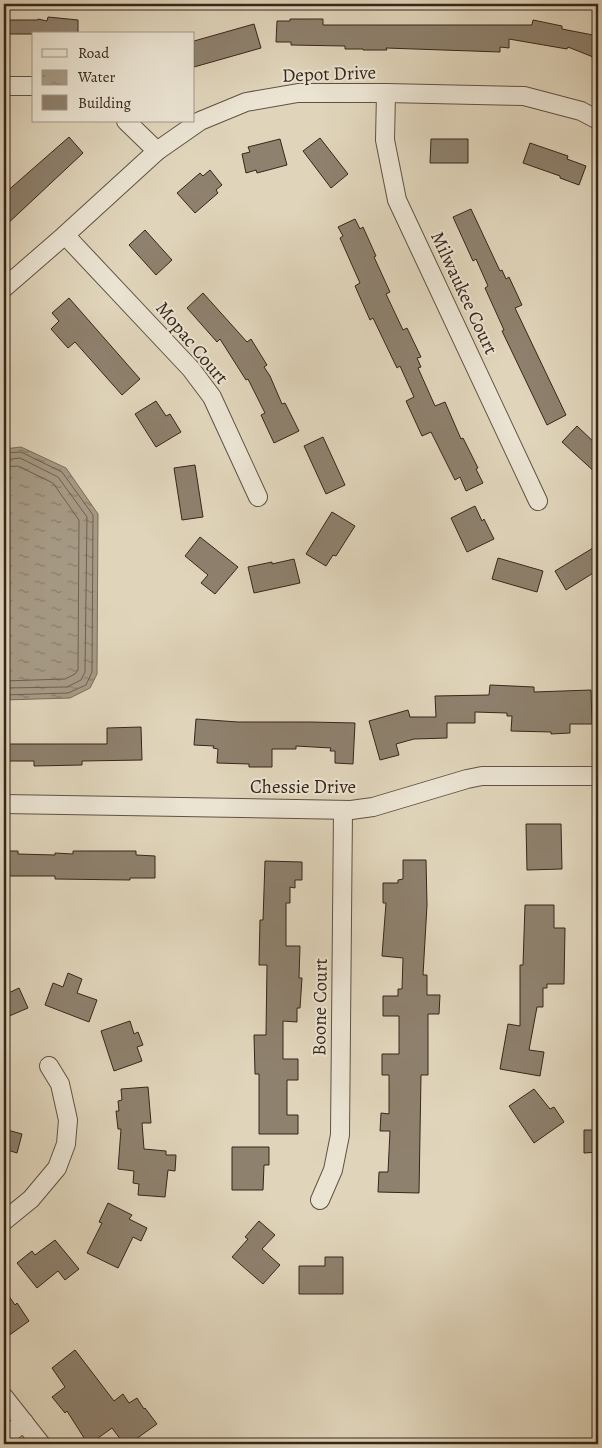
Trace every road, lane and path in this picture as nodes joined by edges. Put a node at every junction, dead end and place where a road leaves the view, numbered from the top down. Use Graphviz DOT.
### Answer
graph roads {
  1 [pos="4,86"];
  2 [pos="32,86"];
  3 [pos="386,93"];
  4 [pos="598,120"];
  5 [pos="127,122"];
  6 [pos="157,151"];
  7 [pos="65,235"];
  8 [pos="4,288"];
  9 [pos="258,497"];
  10 [pos="538,501"];
  11 [pos="598,776"];
  12 [pos="4,804"];
  13 [pos="343,810"];
  14 [pos="50,1066"];
  15 [pos="320,1200"];
  16 [pos="4,1221"];
  17 [pos="4,1397"];
  18 [pos="24,1422"];
  19 [pos="4,1438"];
  20 [pos="40,1444"];
  1 -- 2 [label="street"];
  3 -- 4 [label="street, Depot Drive"];
  3 -- 6 [label="street, Depot Drive"];
  3 -- 10 [label="street, Milwaukee Court"];
  5 -- 6 [label="street"];
  6 -- 7 [label="street, Depot Drive"];
  7 -- 8 [label="street, Depot Drive"];
  7 -- 9 [label="street, Mopac Court"];
  11 -- 13 [label="street, Chessie Drive"];
  12 -- 13 [label="street, Chessie Drive"];
  13 -- 15 [label="street, Boone Court"];
  14 -- 16 [label="street"];
  17 -- 18 [label="street"];
  18 -- 19 [label="street"];
  18 -- 20 [label="street"];
}
